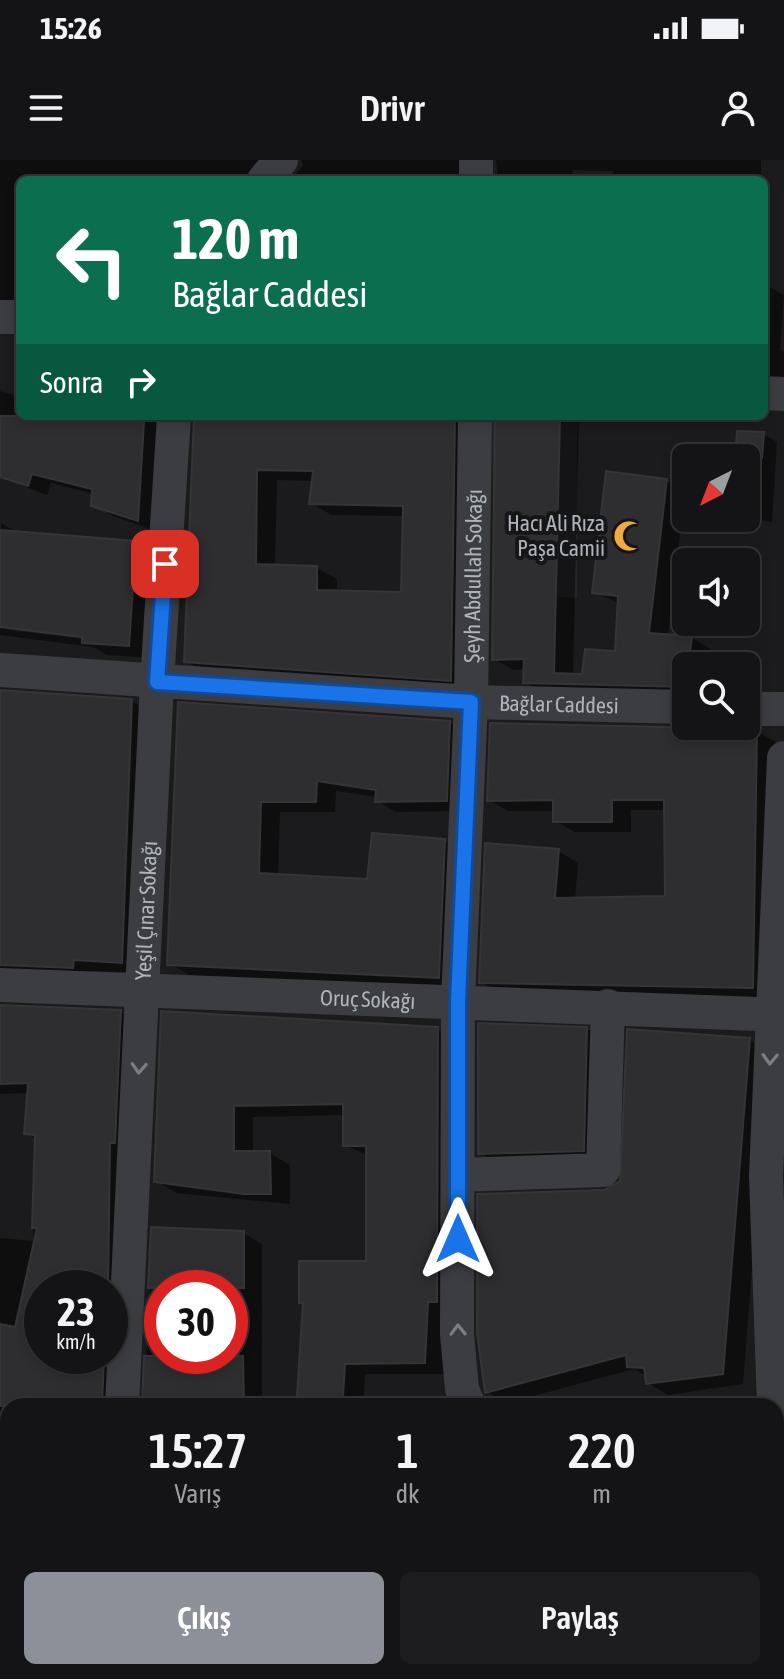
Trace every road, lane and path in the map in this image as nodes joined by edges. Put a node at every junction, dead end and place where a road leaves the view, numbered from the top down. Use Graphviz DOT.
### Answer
graph roads {
  1 [pos="281,160"];
  2 [pos="267,176"];
  3 [pos="174,420"];
  4 [pos="475,420"];
  5 [pos="0,670"];
  6 [pos="157,682"];
  7 [pos="471,702"];
  8 [pos="672,707"];
  9 [pos="760,709"];
  10 [pos="784,709"];
  11 [pos="784,758"];
  12 [pos="0,985"];
  13 [pos="143,990"];
  14 [pos="458,1001"];
  15 [pos="608,1006"];
  16 [pos="777,1015"];
  17 [pos="458,1175"];
  18 [pos="122,1398"];
  19 [pos="466,1398"];
  20 [pos="774,1398"];
  1 -- 2 [label="street"];
  3 -- 6 [label="street, Yeşil Çınar Sokağı"];
  4 -- 7 [label="street, Şeyh Abdullah Sokağı"];
  5 -- 6 [label="street, Bağlar Caddesi"];
  6 -- 7 [label="street, Bağlar Caddesi"];
  6 -- 13 [label="street, Yeşil Çınar Sokağı"];
  7 -- 8 [label="street, Bağlar Caddesi"];
  7 -- 14 [label="street, Şeyh Abdullah Sokağı"];
  9 -- 10 [label="street"];
  11 -- 16 [label="street"];
  12 -- 13 [label="street, Oruç Sokağı"];
  13 -- 14 [label="street, Oruç Sokağı"];
  13 -- 18 [label="street, Yeşil Çınar Sokağı, one-way"];
  14 -- 15 [label="street, Oruç Sokağı"];
  14 -- 17 [label="street, Şeyh Abdullah Sokağı"];
  15 -- 16 [label="street, Oruç Sokağı"];
  15 -- 17 [label="street"];
  16 -- 20 [label="street, one-way"];
  19 -- 17 [label="street, Şeyh Abdullah Sokağı, one-way"];
}
